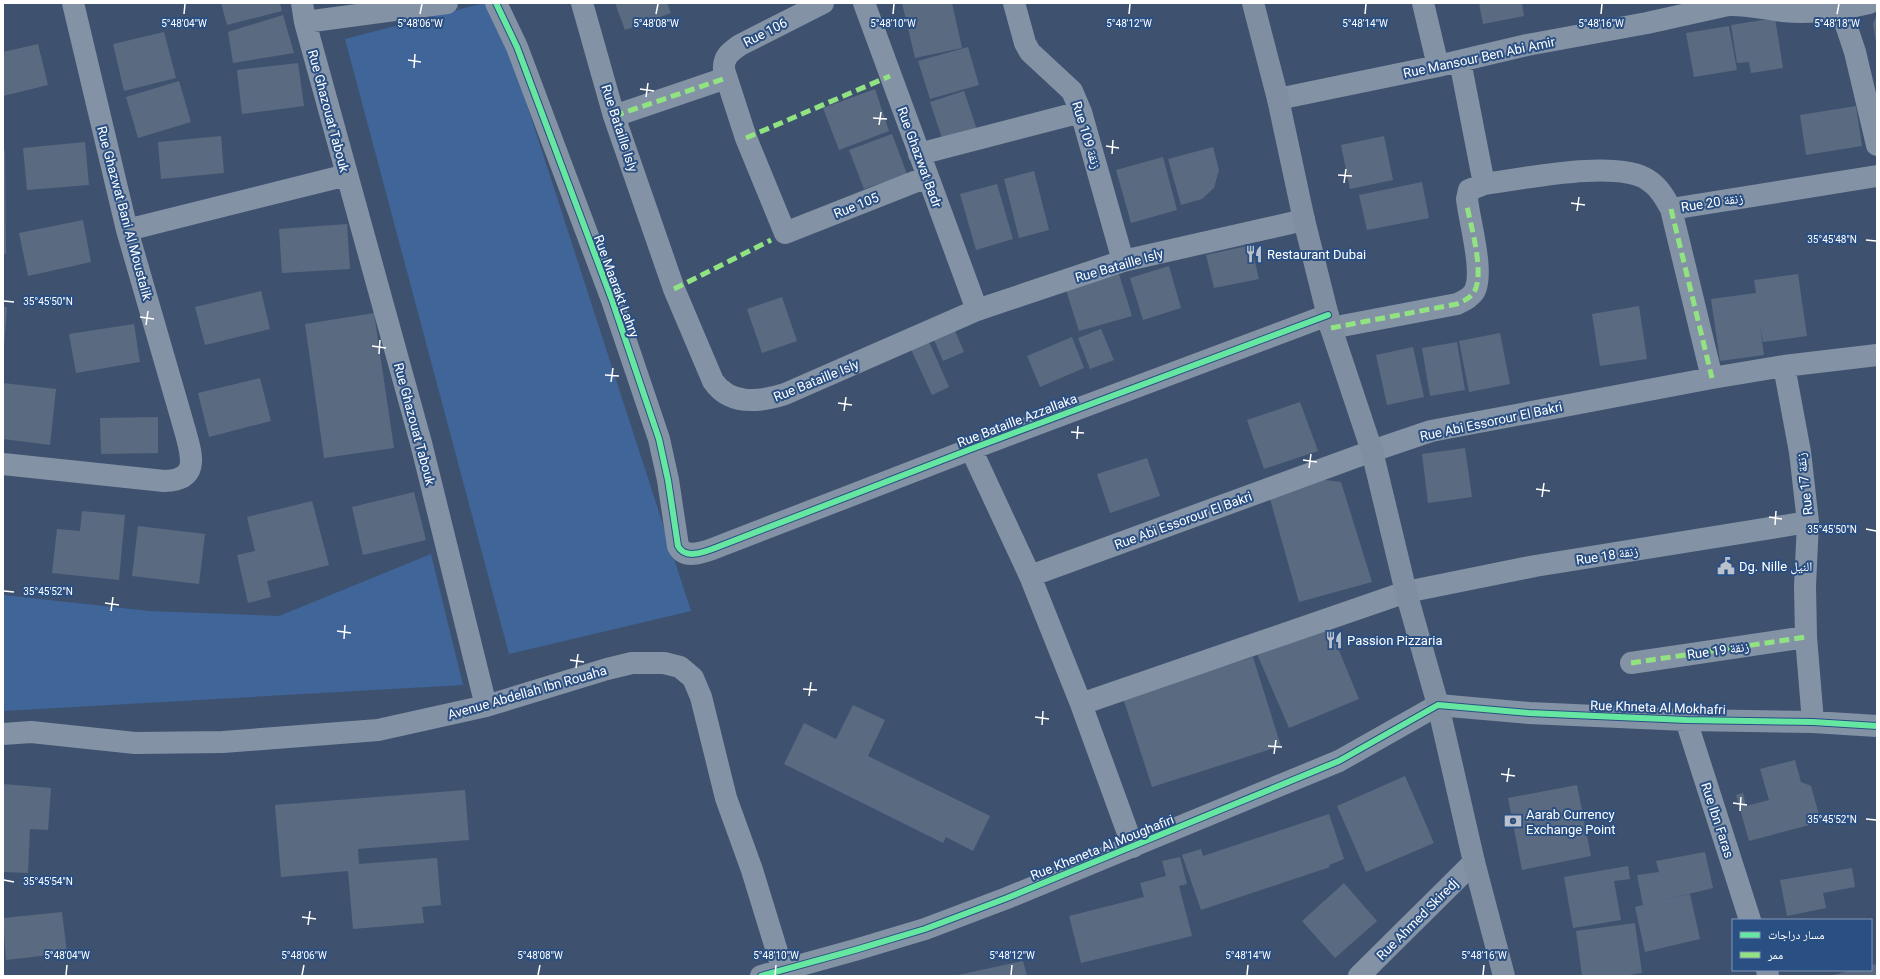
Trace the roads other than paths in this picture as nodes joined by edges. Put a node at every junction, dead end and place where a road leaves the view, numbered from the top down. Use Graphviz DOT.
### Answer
graph roads {
  1 [pos="73,3"];
  2 [pos="448,3"];
  3 [pos="496,3"];
  4 [pos="582,3"];
  5 [pos="823,3"];
  6 [pos="864,3"];
  7 [pos="1014,3"];
  8 [pos="1253,3"];
  9 [pos="1423,3"];
  10 [pos="1869,3"];
  11 [pos="1740,4"];
  12 [pos="1841,10"];
  13 [pos="304,13"];
  14 [pos="1460,61"];
  15 [pos="1438,66"];
  16 [pos="726,76"];
  17 [pos="1278,99"];
  18 [pos="1081,112"];
  19 [pos="614,116"];
  20 [pos="1877,145"];
  21 [pos="919,154"];
  22 [pos="347,175"];
  23 [pos="1877,176"];
  24 [pos="927,177"];
  25 [pos="1484,184"];
  26 [pos="1671,209"];
  27 [pos="1304,220"];
  28 [pos="127,230"];
  29 [pos="1123,261"];
  30 [pos="977,310"];
  31 [pos="1329,321"];
  32 [pos="1877,355"];
  33 [pos="1784,366"];
  34 [pos="1712,378"];
  35 [pos="971,449"];
  36 [pos="1372,451"];
  37 [pos="3,464"];
  38 [pos="1808,522"];
  39 [pos="715,548"];
  40 [pos="1030,576"];
  41 [pos="1406,592"];
  42 [pos="1806,637"];
  43 [pos="1631,663"];
  44 [pos="1080,704"];
  45 [pos="1438,705"];
  46 [pos="486,706"];
  47 [pos="1686,720"];
  48 [pos="1812,722"];
  49 [pos="1877,726"];
  50 [pos="3,734"];
  51 [pos="1133,847"];
  52 [pos="1474,862"];
  53 [pos="1750,919"];
  54 [pos="783,971"];
  55 [pos="761,976"];
  56 [pos="1359,976"];
  57 [pos="1504,976"];
  1 -- 28 [label="street, Rue Ghazwat Bani Al Moustalik"];
  2 -- 13 [label="street"];
  3 -- 39 [label="street, Rue Maarakt Lahry"];
  4 -- 19 [label="street, Rue Bataille Isly"];
  5 -- 16 [label="street, Rue 106"];
  6 -- 21 [label="street, Rue Ghazwat Badr"];
  7 -- 18 [label="street, Rue 109 زنقة"];
  8 -- 17 [label="main road"];
  9 -- 15 [label="street"];
  10 -- 12 [label="street, Rue Mansour Ben Abi Amir"];
  11 -- 12 [label="street, Rue Mansour Ben Abi Amir"];
  11 -- 14 [label="street, Rue Mansour Ben Abi Amir"];
  12 -- 20 [label="street"];
  13 -- 22 [label="street, Rue Ghazouat Tabouk"];
  14 -- 15 [label="street, Rue Mansour Ben Abi Amir"];
  14 -- 25 [label="street"];
  15 -- 17 [label="street, Rue Mansour Ben Abi Amir"];
  16 -- 19 [label="street"];
  16 -- 24 [label="street, Rue 105"];
  17 -- 27 [label="main road"];
  18 -- 21 [label="street"];
  18 -- 29 [label="street, Rue 109 زنقة"];
  19 -- 30 [label="street, Rue Bataille Isly"];
  21 -- 24 [label="street, Rue Ghazwat Badr"];
  22 -- 28 [label="street"];
  22 -- 46 [label="street, Rue Ghazouat Tabouk"];
  23 -- 26 [label="street, Rue 20 زنقة"];
  24 -- 30 [label="street, Rue Ghazwat Badr"];
  25 -- 26 [label="street"];
  25 -- 31 [label="street, Rue Bataille Azzallaka"];
  26 -- 34 [label="street, Rue 20 زنقة"];
  27 -- 29 [label="street, Rue Bataille Isly"];
  27 -- 31 [label="main road"];
  28 -- 37 [label="street, Rue Ghazwat Bani Al Moustalik"];
  29 -- 30 [label="street, Rue Bataille Isly"];
  31 -- 35 [label="street, Rue Bataille Azzallaka"];
  31 -- 36 [label="main road"];
  32 -- 33 [label="street, Rue Abi Essorour El Bakri"];
  33 -- 34 [label="street, Rue Abi Essorour El Bakri"];
  33 -- 38 [label="street, Rue 17 زنقة"];
  34 -- 36 [label="street, Rue Abi Essorour El Bakri"];
  35 -- 39 [label="street, Rue Bataille Azzallaka"];
  35 -- 40 [label="street"];
  36 -- 40 [label="street, Rue Abi Essorour El Bakri"];
  36 -- 41 [label="main road"];
  38 -- 41 [label="street, Rue 18 زنقة"];
  38 -- 42 [label="street, Rue 17 زنقة"];
  40 -- 44 [label="street"];
  41 -- 44 [label="street, Rue 18 زنقة"];
  41 -- 45 [label="main road"];
  42 -- 43 [label="street, Rue 19 زنقة"];
  42 -- 48 [label="street, Rue 17 زنقة"];
  44 -- 51 [label="street"];
  45 -- 47 [label="street, Rue Khneta Al Mokhafri"];
  45 -- 51 [label="street, Rue Kheneta Al Moughafiri"];
  45 -- 52 [label="main road"];
  46 -- 50 [label="street, Avenue Abdellah Ibn Rouaha"];
  46 -- 54 [label="street, Avenue Abdellah Ibn Rouaha"];
  47 -- 48 [label="street, Rue Khneta Al Mokhafri"];
  47 -- 53 [label="street, Rue Ibn Faras"];
  48 -- 49 [label="street, Rue Khneta Al Mokhafri"];
  51 -- 54 [label="street, Rue Kheneta Al Moughafiri"];
  52 -- 56 [label="street, Rue Ahmed Skiredj"];
  52 -- 57 [label="main road"];
  54 -- 55 [label="street, Rue Kheneta Al Moughafiri"];
}
